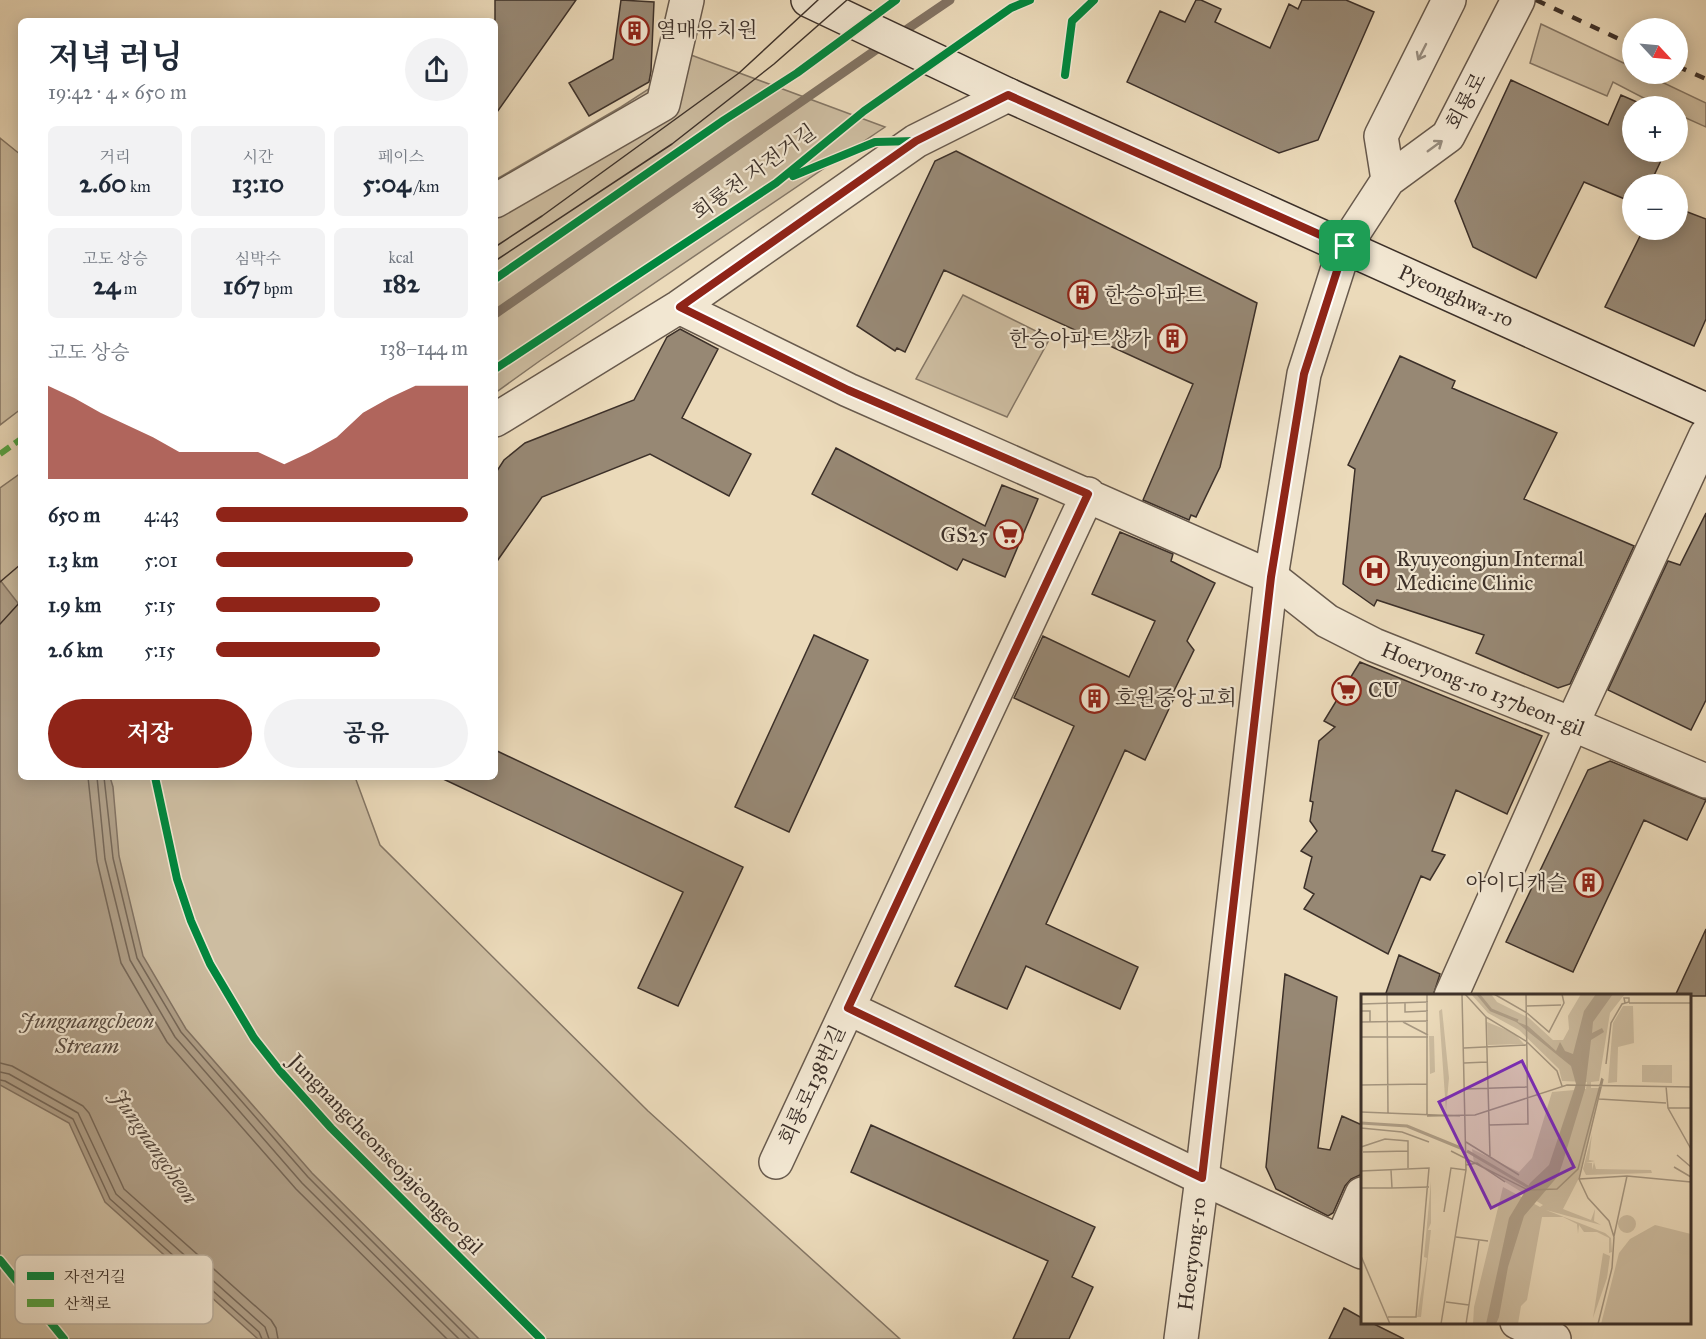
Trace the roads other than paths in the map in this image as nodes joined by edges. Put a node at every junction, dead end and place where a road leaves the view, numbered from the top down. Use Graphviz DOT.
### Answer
graph roads {
  1 [pos="687,0"];
  2 [pos="808,0"];
  3 [pos="1449,0"];
  4 [pos="1518,0"];
  5 [pos="1008,95"];
  6 [pos="1388,180"];
  7 [pos="498,199"];
  8 [pos="1345,246"];
  9 [pos="680,307"];
  10 [pos="1706,410"];
  11 [pos="498,418"];
  12 [pos="1706,435"];
  13 [pos="1088,494"];
  14 [pos="1271,577"];
  15 [pos="1572,724"];
  16 [pos="1706,781"];
  17 [pos="1452,994"];
  18 [pos="848,1008"];
  19 [pos="776,1162"];
  20 [pos="1202,1178"];
  21 [pos="1361,1199"];
  22 [pos="1352,1247"];
  23 [pos="1519,1324"];
  24 [pos="1181,1339"];
  25 [pos="1554,1339"];
  1 -- 7 [label="street"];
  2 -- 5 [label="street, Pyeonghwa-ro"];
  3 -- 6 [label="street, one-way"];
  6 -- 4 [label="street, 회룡로, one-way"];
  5 -- 8 [label="street, Pyeonghwa-ro"];
  5 -- 9 [label="street"];
  6 -- 8 [label="street, 회룡로"];
  8 -- 10 [label="street, Pyeonghwa-ro"];
  8 -- 14 [label="street, Hoeryong-ro"];
  9 -- 11 [label="street"];
  9 -- 13 [label="street, Hoeryong-ro 137beon-gil"];
  12 -- 15 [label="street"];
  13 -- 14 [label="street, Hoeryong-ro 137beon-gil"];
  13 -- 18 [label="street, 회룡로138번길"];
  14 -- 15 [label="street, Hoeryong-ro 137beon-gil"];
  14 -- 20 [label="street, Hoeryong-ro"];
  15 -- 16 [label="street, Hoeryong-ro 137beon-gil"];
  15 -- 17 [label="street"];
  18 -- 19 [label="street, 회룡로138번길"];
  18 -- 20 [label="street"];
  20 -- 22 [label="street"];
  20 -- 24 [label="street, Hoeryong-ro"];
  21 -- 22 [label="street"];
  23 -- 25 [label="street"];
}
